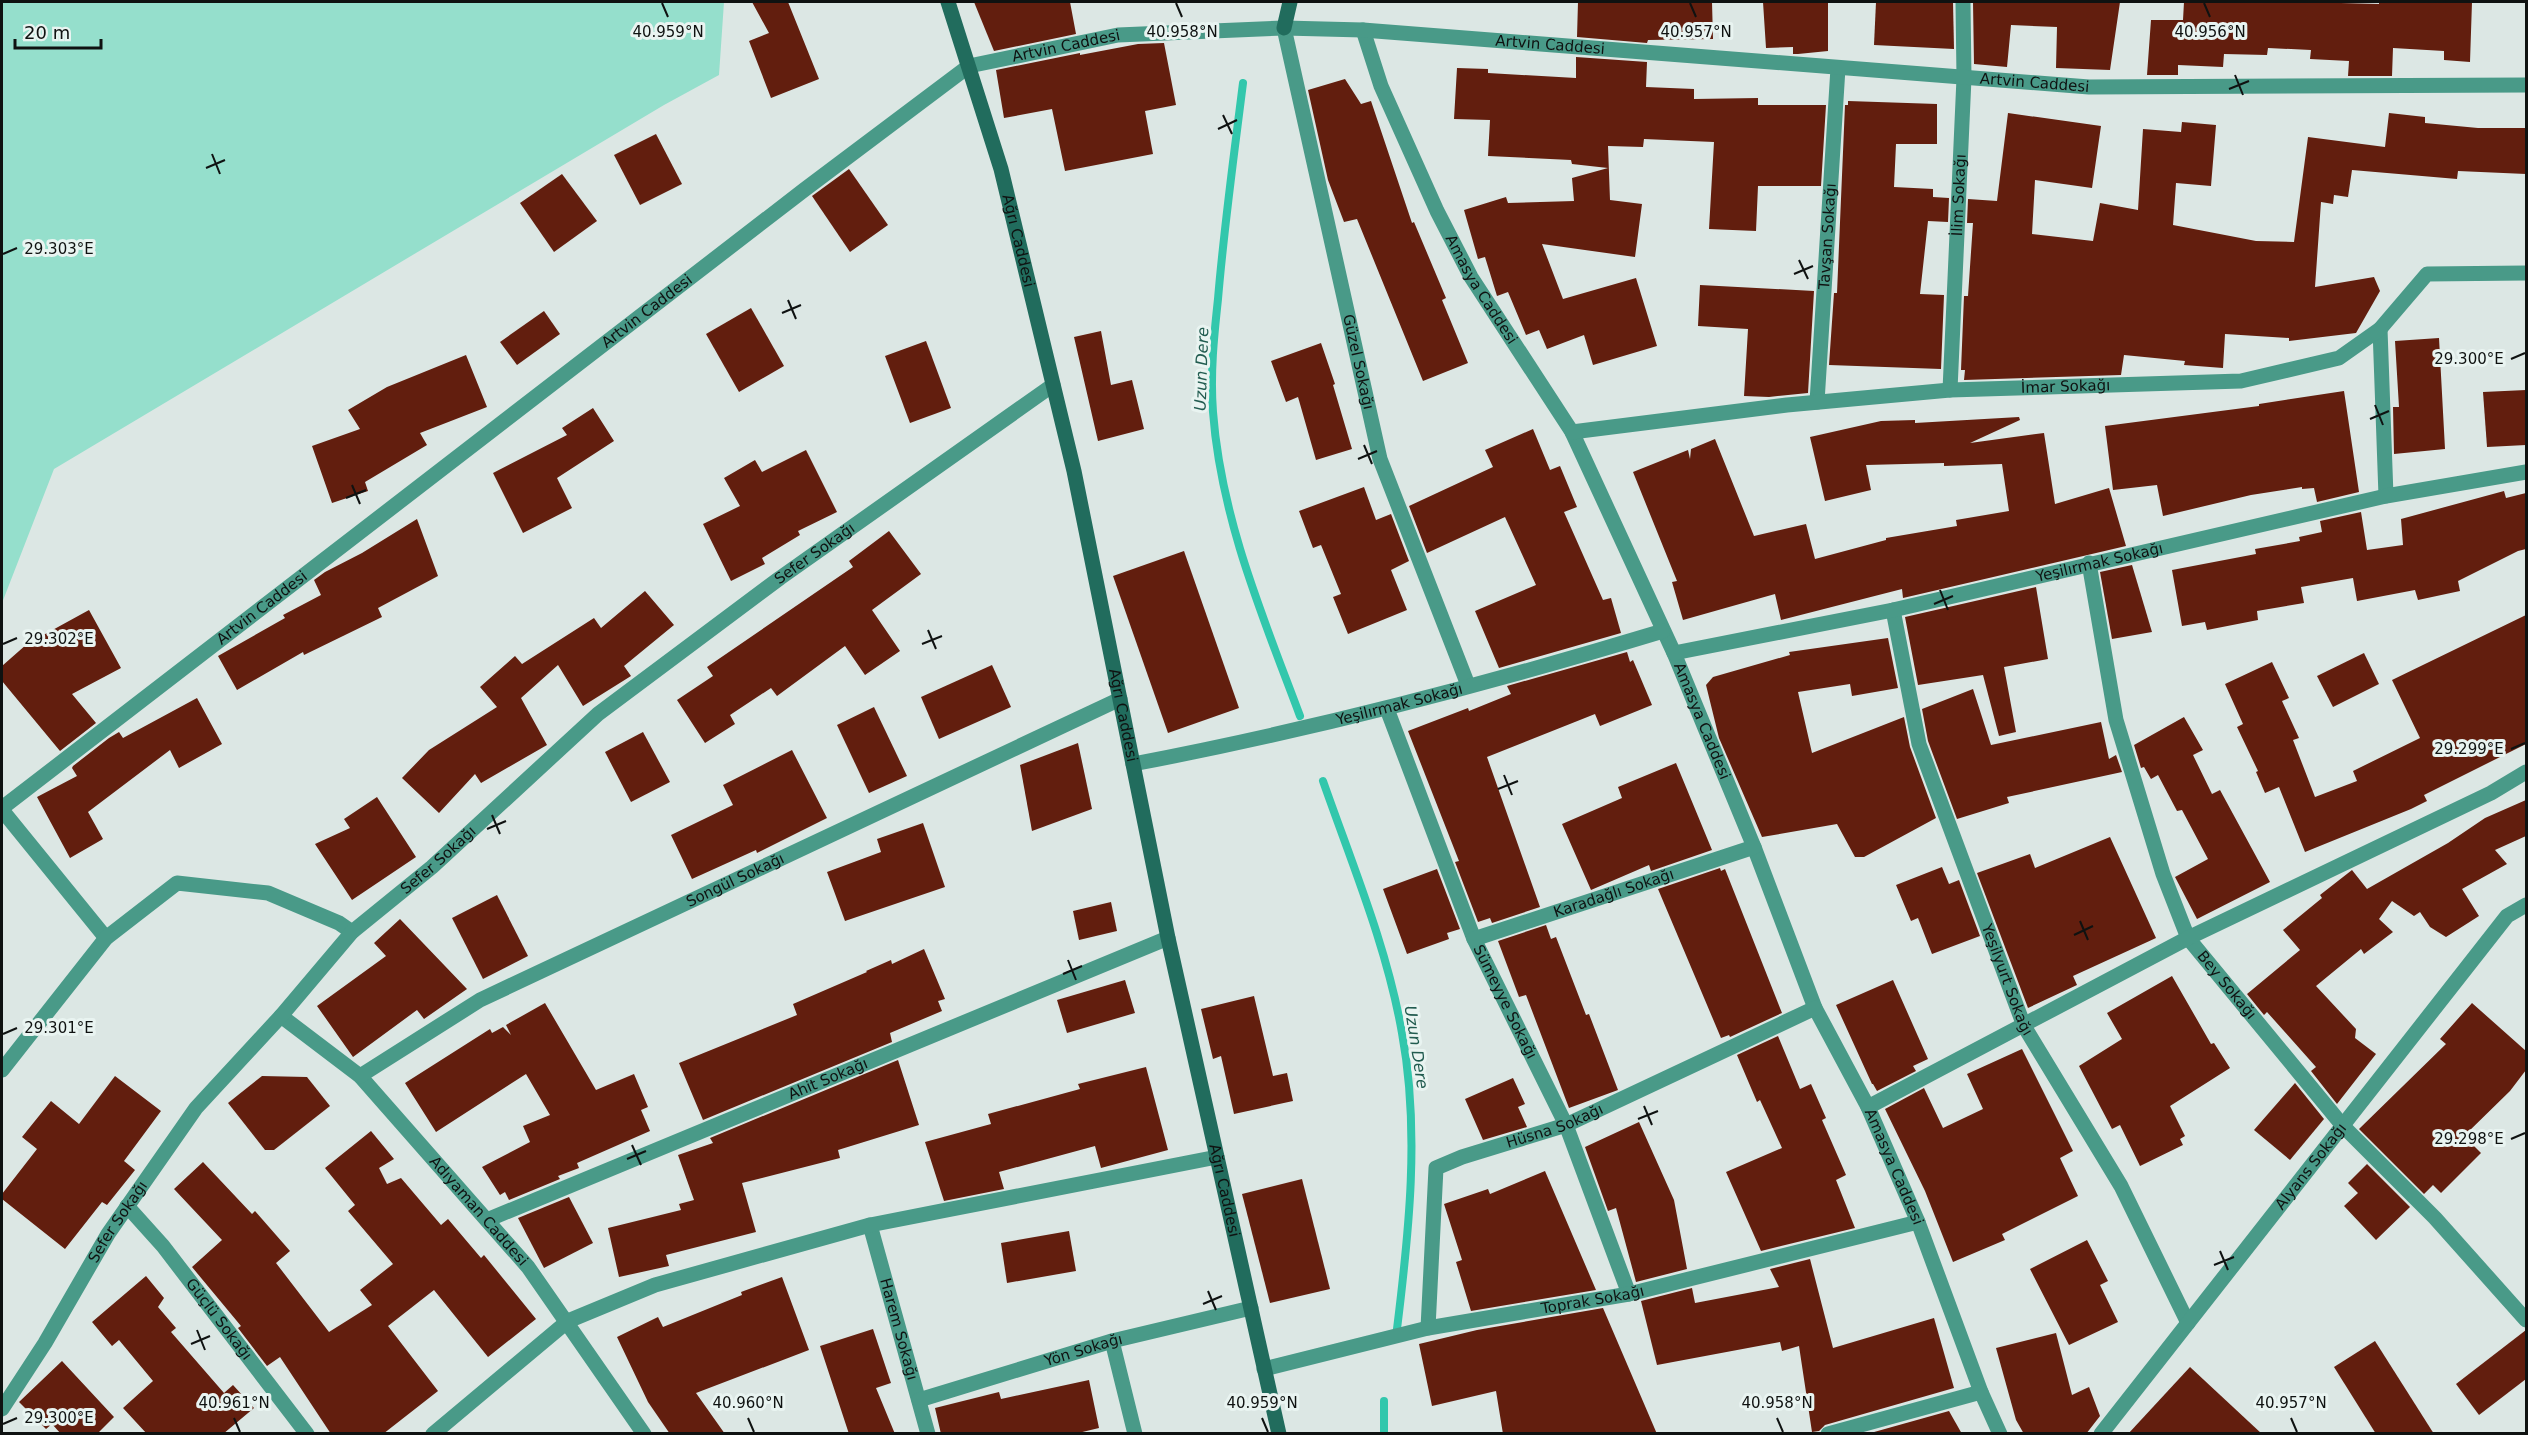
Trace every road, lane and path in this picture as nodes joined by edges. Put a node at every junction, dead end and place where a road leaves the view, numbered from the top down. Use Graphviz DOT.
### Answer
graph roads {
  1 [pos="948,2"];
  2 [pos="1290,2"];
  3 [pos="1963,2"];
  4 [pos="1284,27"];
  5 [pos="1363,30"];
  6 [pos="969,66"];
  7 [pos="1838,69"];
  8 [pos="1964,78"];
  9 [pos="2526,85"];
  10 [pos="2526,273"];
  11 [pos="2380,329"];
  12 [pos="1053,385"];
  13 [pos="1950,390"];
  14 [pos="1817,402"];
  15 [pos="1572,432"];
  16 [pos="2526,472"];
  17 [pos="2386,496"];
  18 [pos="2089,563"];
  19 [pos="1893,610"];
  20 [pos="1663,631"];
  21 [pos="1674,654"];
  22 [pos="1468,685"];
  23 [pos="1120,699"];
  24 [pos="1387,709"];
  25 [pos="1133,765"];
  26 [pos="2526,772"];
  27 [pos="2,809"];
  28 [pos="1754,847"];
  29 [pos="2526,905"];
  30 [pos="352,932"];
  31 [pos="106,938"];
  32 [pos="1168,938"];
  33 [pos="2188,938"];
  34 [pos="1474,939"];
  35 [pos="1815,1008"];
  36 [pos="281,1016"];
  37 [pos="2024,1026"];
  38 [pos="2,1070"];
  39 [pos="360,1076"];
  40 [pos="1868,1107"];
  41 [pos="1566,1125"];
  42 [pos="2343,1126"];
  43 [pos="1217,1157"];
  44 [pos="128,1206"];
  45 [pos="487,1220"];
  46 [pos="1918,1222"];
  47 [pos="870,1225"];
  48 [pos="1629,1294"];
  49 [pos="1251,1308"];
  50 [pos="2526,1320"];
  51 [pos="568,1321"];
  52 [pos="2188,1323"];
  53 [pos="1428,1328"];
  54 [pos="1113,1341"];
  55 [pos="1264,1370"];
  56 [pos="1981,1392"];
  57 [pos="919,1401"];
  58 [pos="2,1409"];
  59 [pos="307,1434"];
  60 [pos="433,1434"];
  61 [pos="644,1434"];
  62 [pos="928,1434"];
  63 [pos="1135,1434"];
  64 [pos="1279,1434"];
  65 [pos="1828,1434"];
  66 [pos="2000,1434"];
  67 [pos="2101,1434"];
  1 -- 6 [label="main road, Ağrı Caddesi"];
  2 -- 4 [label="main road"];
  3 -- 8 [label="street, İlim Sokağı"];
  4 -- 5 [label="street, Artvin Caddesi"];
  4 -- 6 [label="street, Artvin Caddesi"];
  4 -- 22 [label="street, Güzel Sokağı"];
  5 -- 7 [label="street, Artvin Caddesi"];
  5 -- 15 [label="street, Amasya Caddesi"];
  6 -- 12 [label="main road, Ağrı Caddesi"];
  6 -- 27 [label="street, Artvin Caddesi"];
  7 -- 8 [label="street, Artvin Caddesi"];
  7 -- 14 [label="street, Tavşan Sokağı"];
  8 -- 9 [label="street, Artvin Caddesi"];
  8 -- 13 [label="street, İlim Sokağı"];
  10 -- 11 [label="street, İmar Sokağı"];
  11 -- 13 [label="street, İmar Sokağı"];
  11 -- 17 [label="street"];
  12 -- 23 [label="main road, Ağrı Caddesi"];
  12 -- 30 [label="street, Sefer Sokağı"];
  13 -- 14 [label="street, İmar Sokağı"];
  14 -- 15 [label="street, İmar Sokağı"];
  15 -- 20 [label="street, Amasya Caddesi"];
  16 -- 17 [label="street, Yeşilırmak Sokağı"];
  17 -- 18 [label="street, Yeşilırmak Sokağı"];
  18 -- 19 [label="street, Yeşilırmak Sokağı"];
  18 -- 33 [label="street, Bey Sokağı"];
  19 -- 21 [label="street, Yeşilırmak Sokağı"];
  19 -- 37 [label="street, Yeşilyurt Sokağı"];
  20 -- 21 [label="street, Amasya Caddesi"];
  20 -- 22 [label="street, Yeşilırmak Sokağı"];
  21 -- 28 [label="street, Amasya Caddesi"];
  22 -- 24 [label="street, Yeşilırmak Sokağı"];
  23 -- 25 [label="main road, Ağrı Caddesi"];
  23 -- 39 [label="street, Songül Sokağı"];
  24 -- 25 [label="street, Yeşilırmak Sokağı"];
  24 -- 34 [label="street, Sümeyye Sokağı"];
  25 -- 32 [label="main road, Ağrı Caddesi"];
  26 -- 33 [label="street"];
  27 -- 31 [label="street"];
  28 -- 34 [label="street, Karadağlı Sokağı"];
  28 -- 35 [label="street, Amasya Caddesi"];
  29 -- 42 [label="street, Alyans Sokağı"];
  30 -- 31 [label="street"];
  30 -- 36 [label="street, Sefer Sokağı"];
  31 -- 38 [label="street"];
  32 -- 43 [label="main road, Ağrı Caddesi"];
  32 -- 45 [label="street, Ahit Sokağı"];
  33 -- 37 [label="street"];
  33 -- 42 [label="street, Bey Sokağı"];
  34 -- 41 [label="street, Sümeyye Sokağı"];
  35 -- 40 [label="street, Amasya Caddesi"];
  35 -- 41 [label="street, Hüsna Sokağı"];
  36 -- 39 [label="street, Adıyaman Caddesi"];
  36 -- 44 [label="street, Sefer Sokağı"];
  37 -- 40 [label="street"];
  37 -- 52 [label="street, Yeşilyurt Sokağı"];
  39 -- 45 [label="street, Adıyaman Caddesi"];
  40 -- 46 [label="street, Amasya Caddesi"];
  41 -- 48 [label="street, Sümeyye Sokağı"];
  41 -- 53 [label="street, Hüsna Sokağı"];
  42 -- 50 [label="street, Bey Sokağı"];
  42 -- 52 [label="street, Alyans Sokağı"];
  43 -- 47 [label="street"];
  43 -- 49 [label="main road, Ağrı Caddesi"];
  44 -- 58 [label="street, Sefer Sokağı"];
  44 -- 59 [label="street, Güçlü Sokağı"];
  45 -- 51 [label="street, Adıyaman Caddesi"];
  46 -- 48 [label="street, Toprak Sokağı"];
  46 -- 56 [label="street, Amasya Caddesi"];
  47 -- 51 [label="street"];
  47 -- 57 [label="street, Harem Sokağı"];
  48 -- 53 [label="street, Toprak Sokağı"];
  49 -- 54 [label="street, Yön Sokağı"];
  49 -- 55 [label="main road, Ağrı Caddesi"];
  51 -- 60 [label="street"];
  51 -- 61 [label="street, Adıyaman Caddesi"];
  52 -- 67 [label="street, Alyans Sokağı"];
  53 -- 55 [label="street, Toprak Sokağı"];
  54 -- 57 [label="street, Yön Sokağı"];
  54 -- 63 [label="street"];
  55 -- 64 [label="main road, Ağrı Caddesi"];
  56 -- 65 [label="street"];
  56 -- 66 [label="street, Amasya Caddesi"];
  57 -- 62 [label="street, Harem Sokağı"];
}
